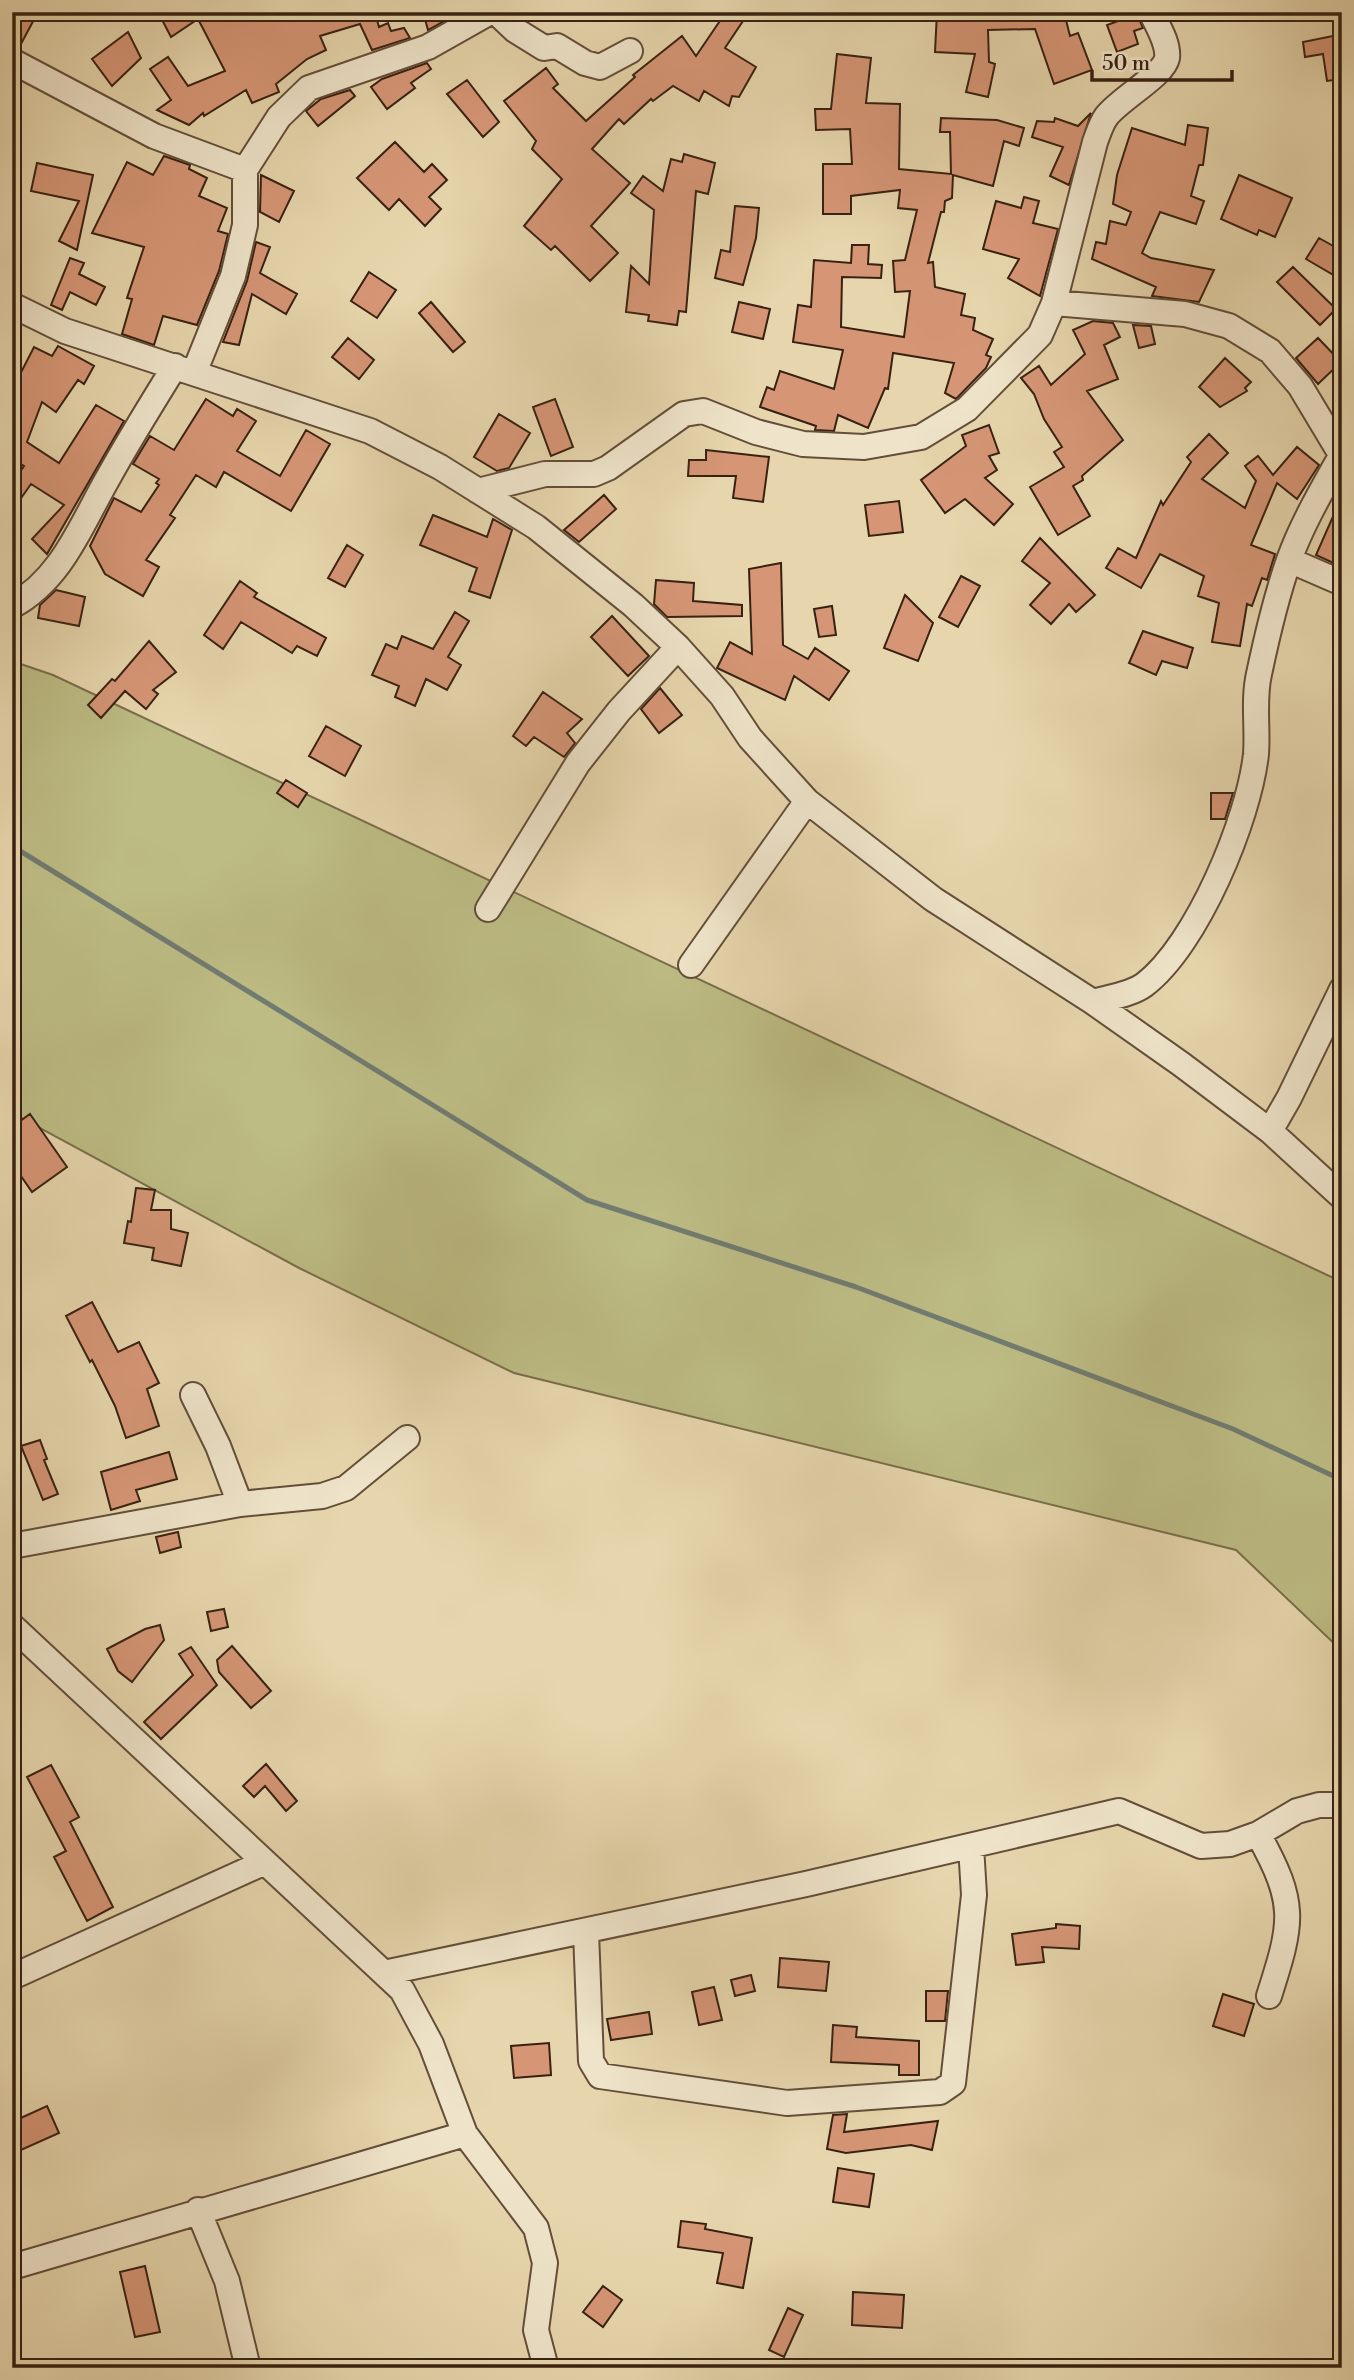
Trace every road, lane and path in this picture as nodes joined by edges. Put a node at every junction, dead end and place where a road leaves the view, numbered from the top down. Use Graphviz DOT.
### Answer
graph roads {
  1 [pos="490,12"];
  2 [pos="496,12"];
  3 [pos="1151,12"];
  4 [pos="630,51"];
  5 [pos="12,61"];
  6 [pos="245,170"];
  7 [pos="1055,303"];
  8 [pos="13,307"];
  9 [pos="184,370"];
  10 [pos="1341,456"];
  11 [pos="478,491"];
  12 [pos="1289,560"];
  13 [pos="1342,583"];
  14 [pos="12,606"];
  15 [pos="678,647"];
  16 [pos="807,801"];
  17 [pos="488,909"];
  18 [pos="691,965"];
  19 [pos="1342,989"];
  20 [pos="1093,1002"];
  21 [pos="1270,1131"];
  22 [pos="1342,1197"];
  23 [pos="193,1395"];
  24 [pos="407,1438"];
  25 [pos="240,1504"];
  26 [pos="12,1546"];
  27 [pos="12,1626"];
  28 [pos="1342,1805"];
  29 [pos="1258,1833"];
  30 [pos="971,1846"];
  31 [pos="263,1863"];
  32 [pos="586,1932"];
  33 [pos="384,1973"];
  34 [pos="12,1977"];
  35 [pos="1269,1996"];
  36 [pos="465,2134"];
  37 [pos="198,2210"];
  38 [pos="12,2267"];
  39 [pos="248,2368"];
  40 [pos="546,2368"];
  1 -- 6 [label="street"];
  2 -- 4 [label="street"];
  3 -- 7 [label="street"];
  5 -- 6 [label="street"];
  6 -- 9 [label="street"];
  7 -- 10 [label="street"];
  7 -- 11 [label="street"];
  8 -- 9 [label="street"];
  9 -- 11 [label="street"];
  9 -- 14 [label="street"];
  10 -- 12 [label="street"];
  11 -- 15 [label="street"];
  12 -- 13 [label="street"];
  12 -- 20 [label="street"];
  15 -- 16 [label="street"];
  15 -- 17 [label="street"];
  16 -- 18 [label="street"];
  16 -- 20 [label="street"];
  19 -- 21 [label="street"];
  20 -- 21 [label="street"];
  21 -- 22 [label="street"];
  23 -- 25 [label="street"];
  24 -- 25 [label="street"];
  25 -- 26 [label="street"];
  27 -- 31 [label="street"];
  28 -- 29 [label="street"];
  29 -- 30 [label="street"];
  29 -- 35 [label="street"];
  30 -- 32 [label="street"];
  30 -- 32 [label="street"];
  31 -- 33 [label="street"];
  31 -- 34 [label="street"];
  32 -- 33 [label="street"];
  33 -- 36 [label="street"];
  36 -- 37 [label="street"];
  36 -- 40 [label="street"];
  37 -- 38 [label="street"];
  37 -- 39 [label="street"];
}
